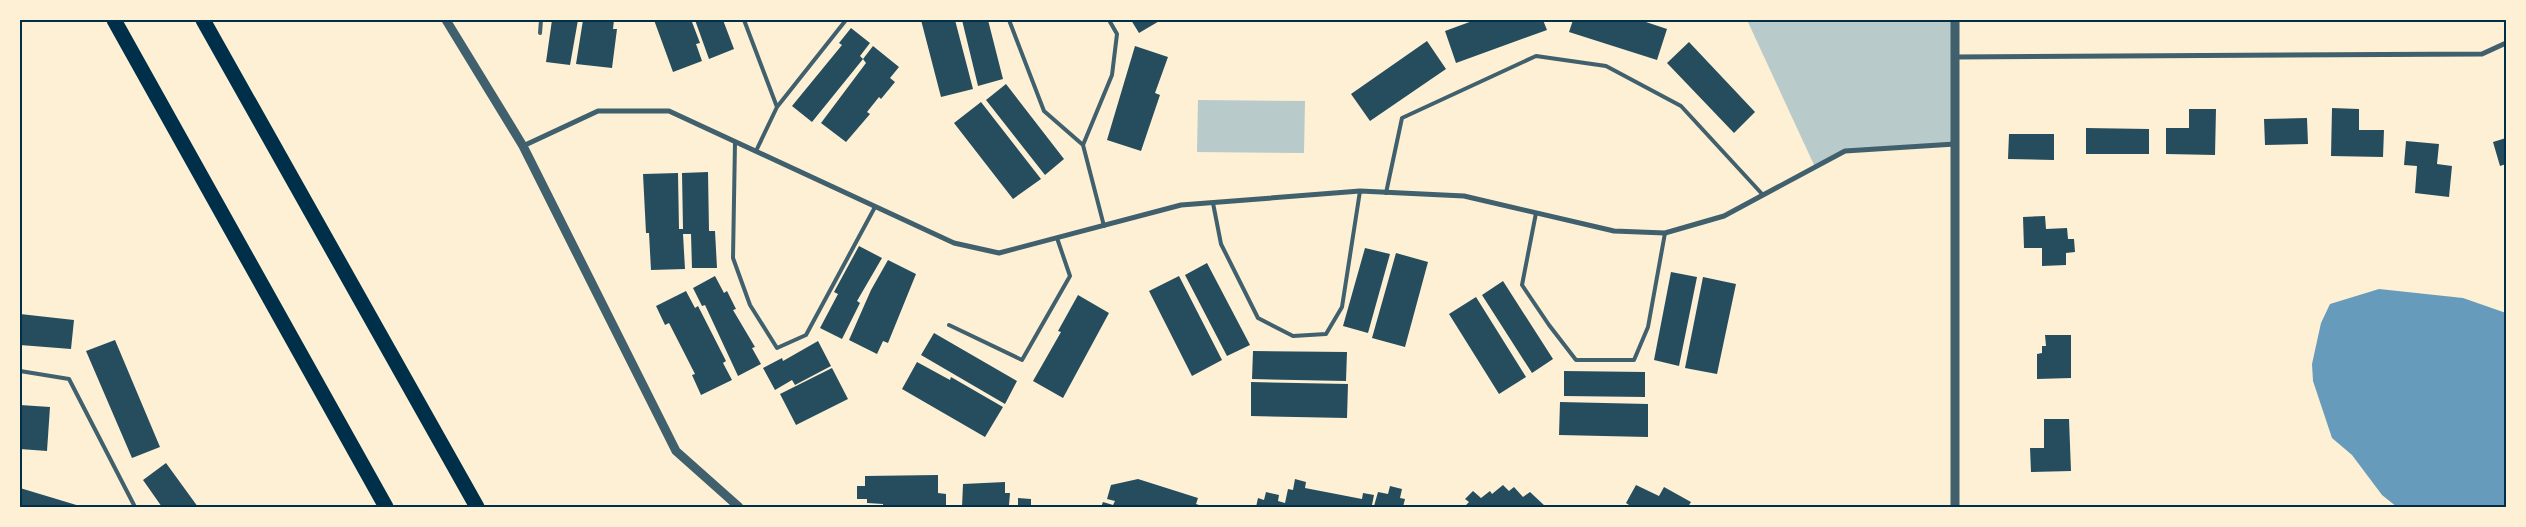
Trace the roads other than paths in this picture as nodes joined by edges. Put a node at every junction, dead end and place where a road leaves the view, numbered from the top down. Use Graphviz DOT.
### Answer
graph roads {
  1 [pos="114,20"];
  2 [pos="203,20"];
  3 [pos="446,20"];
  4 [pos="541,20"];
  5 [pos="744,20"];
  6 [pos="846,20"];
  7 [pos="1009,20"];
  8 [pos="1109,20"];
  9 [pos="1955,20"];
  10 [pos="540,33"];
  11 [pos="2506,43"];
  12 [pos="1955,57"];
  13 [pos="777,107"];
  14 [pos="735,142"];
  15 [pos="1955,144"];
  16 [pos="1084,145"];
  17 [pos="523,146"];
  18 [pos="756,151"];
  19 [pos="1360,191"];
  20 [pos="1386,192"];
  21 [pos="1763,195"];
  22 [pos="1213,203"];
  23 [pos="875,207"];
  24 [pos="1536,213"];
  25 [pos="1104,226"];
  26 [pos="1665,233"];
  27 [pos="1057,238"];
  28 [pos="949,325"];
  29 [pos="20,371"];
  30 [pos="135,507"];
  31 [pos="386,507"];
  32 [pos="477,507"];
  33 [pos="739,507"];
  34 [pos="1955,507"];
  1 -- 31 [label="highway"];
  2 -- 32 [label="highway"];
  3 -- 17 [label="street"];
  4 -- 10 [label="lane"];
  5 -- 13 [label="lane"];
  6 -- 13 [label="lane"];
  7 -- 16 [label="lane"];
  8 -- 16 [label="lane"];
  9 -- 12 [label="street"];
  11 -- 12 [label="street"];
  12 -- 15 [label="street"];
  13 -- 18 [label="lane"];
  14 -- 17 [label="street"];
  14 -- 18 [label="street"];
  14 -- 23 [label="lane"];
  15 -- 21 [label="street"];
  15 -- 34 [label="street"];
  16 -- 25 [label="lane"];
  17 -- 33 [label="street"];
  18 -- 23 [label="street"];
  19 -- 20 [label="street"];
  19 -- 22 [label="street"];
  19 -- 22 [label="lane"];
  20 -- 21 [label="lane"];
  20 -- 24 [label="street"];
  21 -- 26 [label="street"];
  22 -- 25 [label="street"];
  23 -- 27 [label="street"];
  24 -- 26 [label="street"];
  24 -- 26 [label="lane"];
  25 -- 27 [label="street"];
  27 -- 28 [label="lane"];
  29 -- 30 [label="lane"];
}
